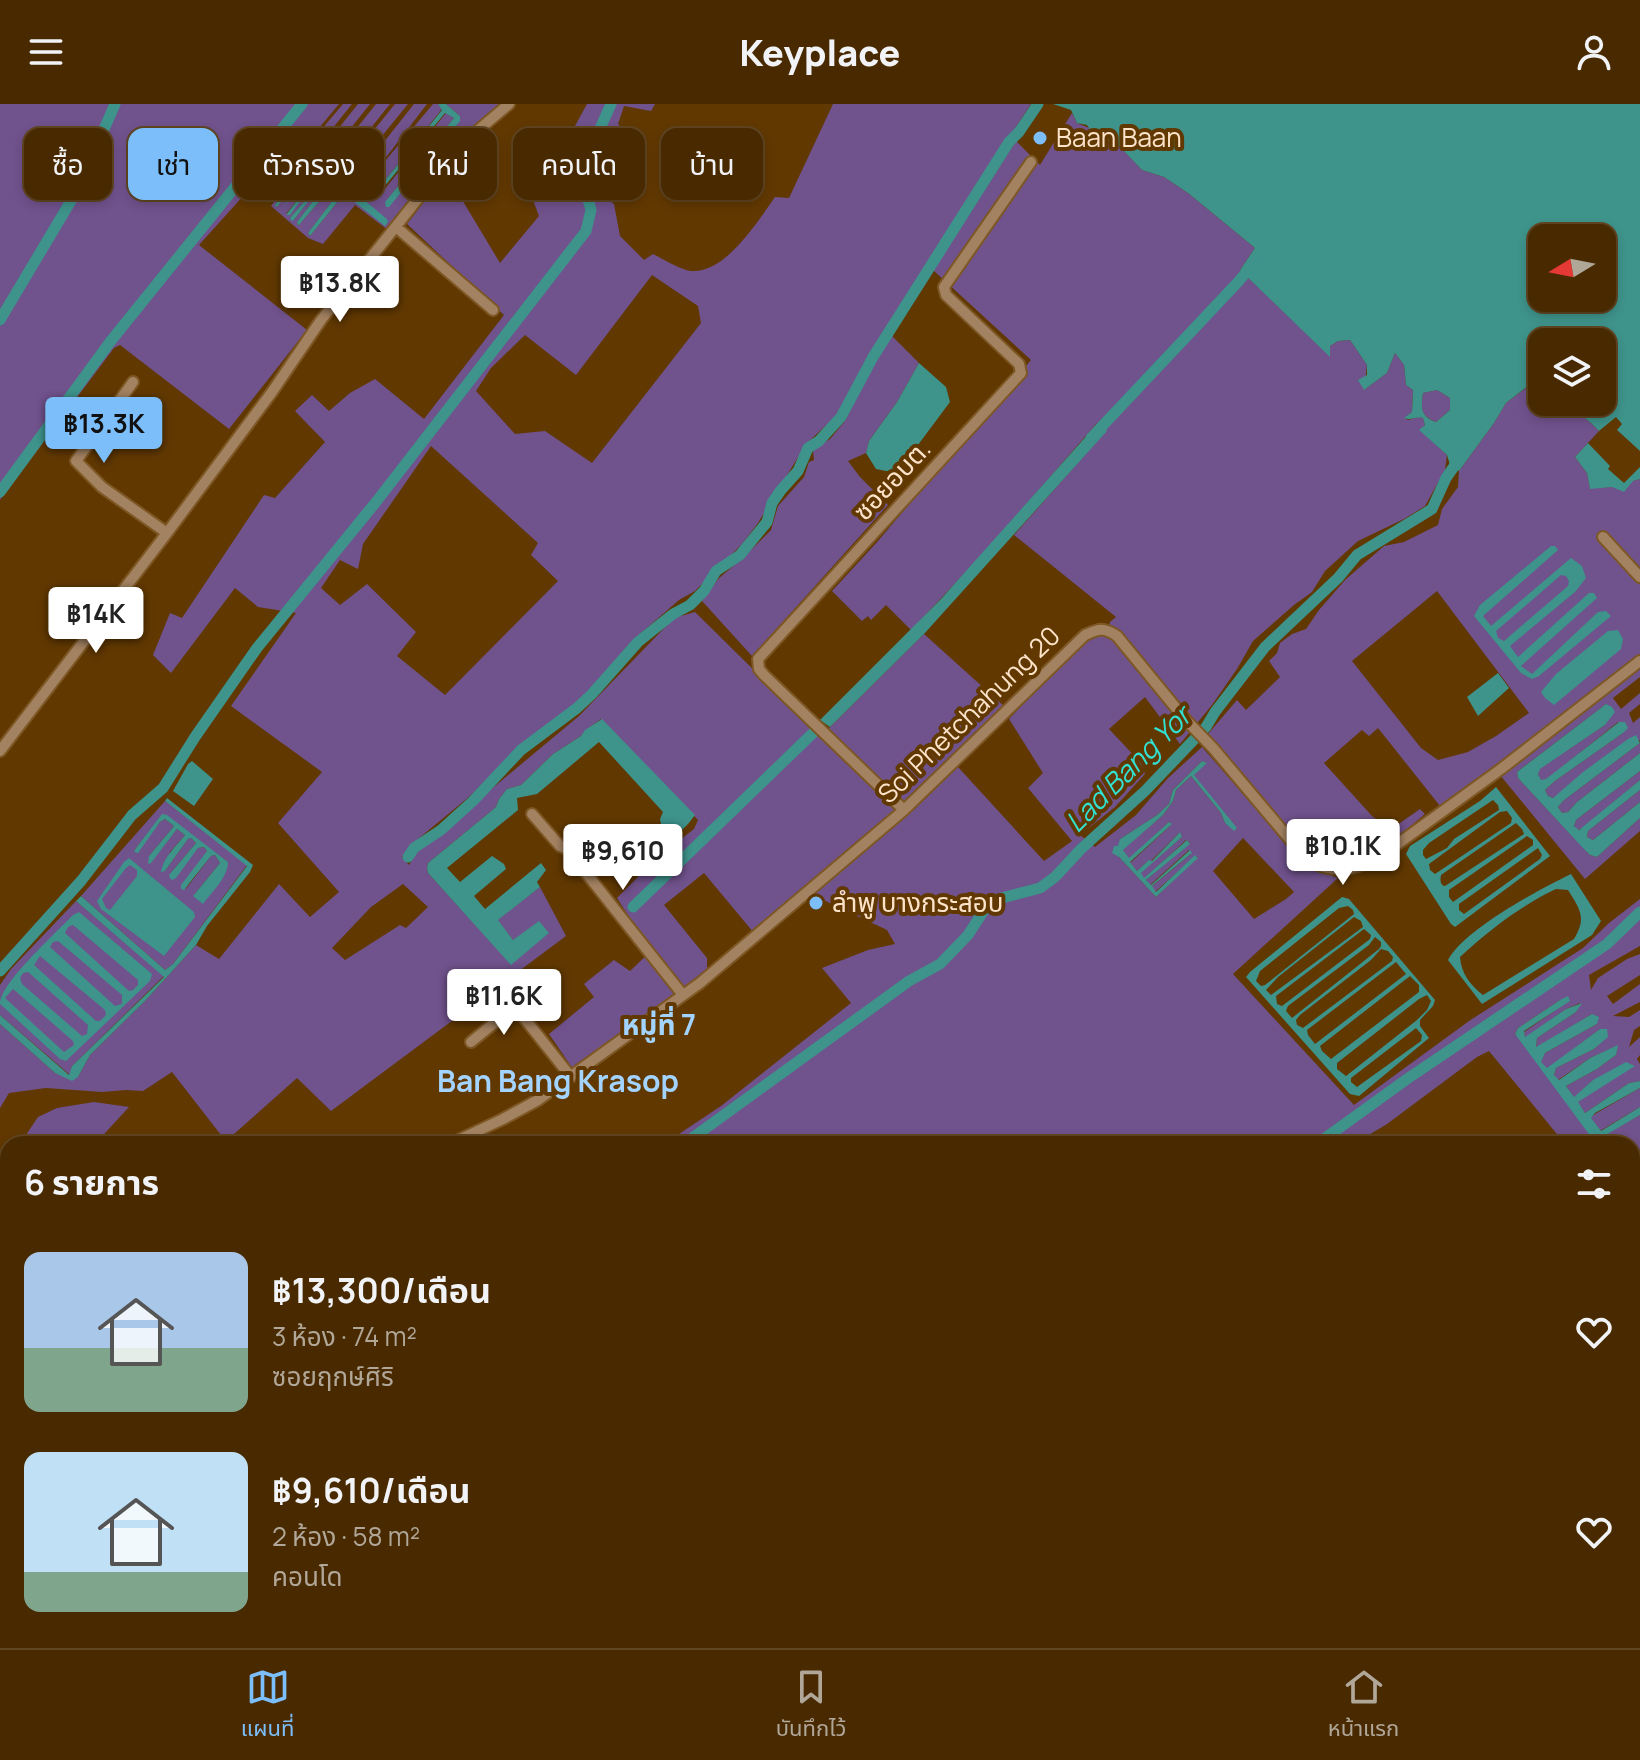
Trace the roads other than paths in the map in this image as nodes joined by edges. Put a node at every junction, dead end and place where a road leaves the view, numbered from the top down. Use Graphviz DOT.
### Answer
graph roads {
  1 [pos="509,104"];
  2 [pos="1031,162"];
  3 [pos="396,227"];
  4 [pos="493,310"];
  5 [pos="133,382"];
  6 [pos="167,533"];
  7 [pos="1603,537"];
  8 [pos="1640,577"];
  9 [pos="1640,661"];
  10 [pos="0,751"];
  11 [pos="904,810"];
  12 [pos="532,814"];
  13 [pos="683,995"];
  14 [pos="471,1042"];
  15 [pos="571,1077"];
  16 [pos="466,1136"];
  1 -- 3 [label="street"];
  2 -- 11 [label="street, ซอยอบต."];
  3 -- 4 [label="street"];
  3 -- 6 [label="street"];
  5 -- 6 [label="street"];
  6 -- 10 [label="street"];
  7 -- 8 [label="street"];
  9 -- 11 [label="street, Soi Phetchahung 20"];
  11 -- 13 [label="street, Soi Phetchahung 20"];
  12 -- 13 [label="street"];
  13 -- 15 [label="street, Soi Phetchahung 20"];
  14 -- 15 [label="street"];
  15 -- 16 [label="street, Soi Phetchahung 20"];
}
